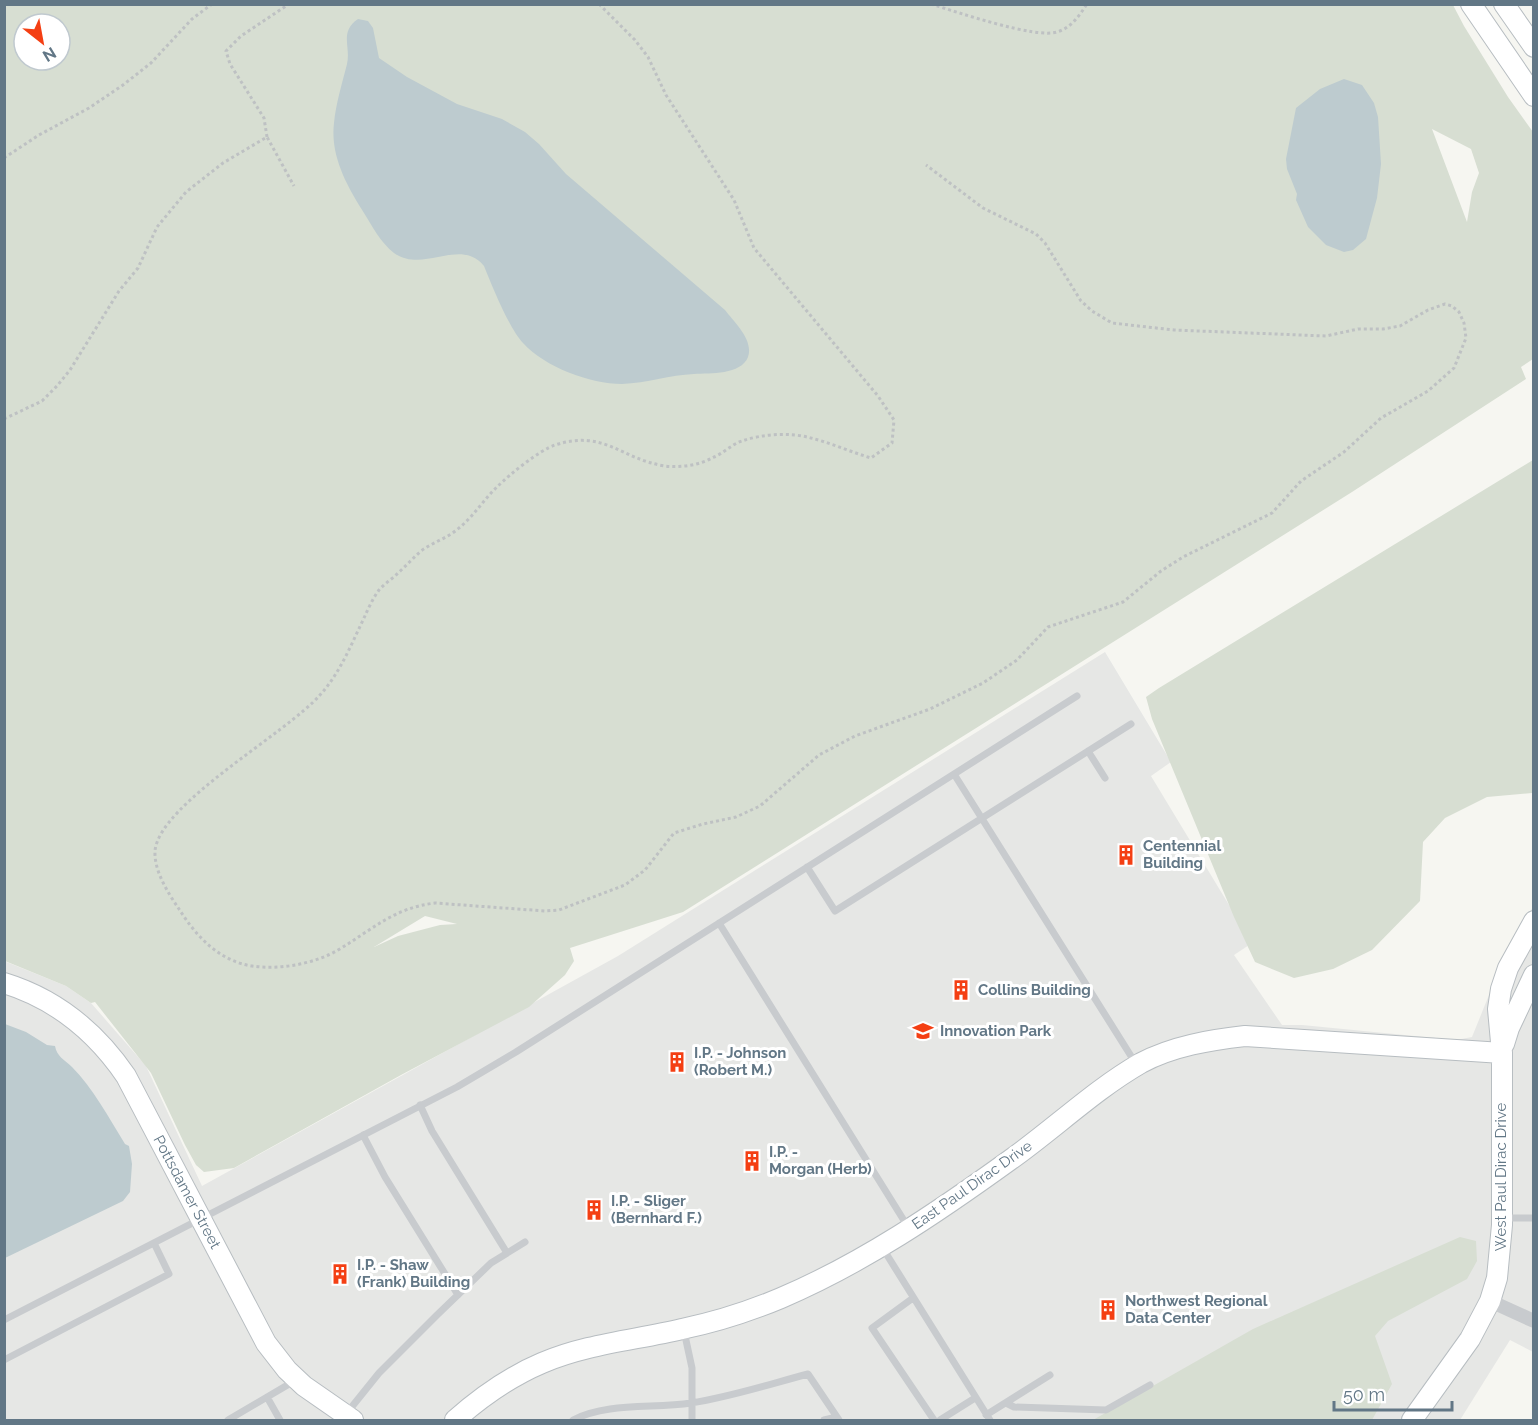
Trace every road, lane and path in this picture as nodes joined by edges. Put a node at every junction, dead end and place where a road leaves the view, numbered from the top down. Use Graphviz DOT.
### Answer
graph roads {
  1 [pos="212,4"];
  2 [pos="288,4"];
  3 [pos="599,4"];
  4 [pos="931,4"];
  5 [pos="1087,4"];
  6 [pos="1472,4"];
  7 [pos="1504,4"];
  8 [pos="1533,46"];
  9 [pos="1533,96"];
  10 [pos="267,137"];
  11 [pos="4,158"];
  12 [pos="926,165"];
  13 [pos="294,186"];
  14 [pos="4,418"];
  15 [pos="1077,696"];
  16 [pos="1131,724"];
  17 [pos="1089,751"];
  18 [pos="954,774"];
  19 [pos="1105,778"];
  20 [pos="982,818"];
  21 [pos="807,867"];
  22 [pos="1533,921"];
  23 [pos="719,923"];
  24 [pos="1533,975"];
  25 [pos="4,982"];
  26 [pos="1502,1053"];
  27 [pos="1137,1066"];
  28 [pos="420,1105"];
  29 [pos="363,1135"];
  30 [pos="1502,1218"];
  31 [pos="1533,1218"];
  32 [pos="201,1220"];
  33 [pos="909,1229"];
  34 [pos="525,1242"];
  35 [pos="154,1243"];
  36 [pos="881,1246"];
  37 [pos="507,1253"];
  38 [pos="458,1295"];
  39 [pos="913,1298"];
  40 [pos="1490,1301"];
  41 [pos="4,1320"];
  42 [pos="1533,1322"];
  43 [pos="683,1329"];
  44 [pos="4,1360"];
  45 [pos="1050,1375"];
  46 [pos="297,1379"];
  47 [pos="1150,1385"];
  48 [pos="267,1397"];
  49 [pos="975,1398"];
  50 [pos="692,1403"];
  51 [pos="1006,1403"];
  52 [pos="349,1418"];
  53 [pos="988,1418"];
  54 [pos="838,1419"];
  55 [pos="228,1420"];
  56 [pos="280,1420"];
  57 [pos="455,1420"];
  58 [pos="573,1420"];
  59 [pos="692,1420"];
  60 [pos="824,1420"];
  61 [pos="934,1420"];
  62 [pos="940,1420"];
  63 [pos="1412,1420"];
  1 -- 11 [label="path"];
  2 -- 10 [label="path"];
  3 -- 12 [label="path"];
  4 -- 5 [label="path"];
  6 -- 9 [label="street"];
  7 -- 8 [label="street"];
  10 -- 13 [label="path"];
  10 -- 14 [label="path"];
  15 -- 18 [label="lane"];
  16 -- 17 [label="lane"];
  17 -- 19 [label="lane"];
  17 -- 20 [label="lane"];
  18 -- 20 [label="lane"];
  18 -- 21 [label="lane"];
  20 -- 21 [label="lane"];
  20 -- 27 [label="lane"];
  21 -- 23 [label="lane"];
  22 -- 26 [label="street"];
  23 -- 28 [label="lane"];
  23 -- 33 [label="lane"];
  24 -- 26 [label="street"];
  25 -- 32 [label="street, Pottsdamer Street"];
  26 -- 27 [label="street, East Paul Dirac Drive"];
  26 -- 30 [label="street, West Paul Dirac Drive"];
  27 -- 33 [label="street, East Paul Dirac Drive"];
  28 -- 29 [label="lane"];
  28 -- 37 [label="lane"];
  29 -- 32 [label="lane"];
  29 -- 38 [label="lane"];
  30 -- 31 [label="lane"];
  30 -- 40 [label="street, West Paul Dirac Drive"];
  32 -- 35 [label="lane"];
  32 -- 46 [label="street, Pottsdamer Street"];
  33 -- 36 [label="street, East Paul Dirac Drive"];
  34 -- 37 [label="lane"];
  35 -- 41 [label="lane"];
  35 -- 44 [label="lane"];
  36 -- 39 [label="lane"];
  36 -- 43 [label="street, East Paul Dirac Drive"];
  37 -- 38 [label="lane"];
  38 -- 52 [label="lane"];
  39 -- 49 [label="lane"];
  39 -- 61 [label="lane"];
  40 -- 42 [label="street"];
  40 -- 63 [label="street, West Paul Dirac Drive"];
  43 -- 50 [label="lane"];
  43 -- 57 [label="street, East Paul Dirac Drive"];
  45 -- 51 [label="lane"];
  46 -- 48 [label="lane"];
  46 -- 52 [label="street, Pottsdamer Street"];
  47 -- 51 [label="lane"];
  48 -- 55 [label="lane"];
  48 -- 56 [label="lane"];
  49 -- 53 [label="lane"];
  49 -- 62 [label="lane"];
  50 -- 54 [label="lane"];
  50 -- 58 [label="lane"];
  50 -- 59 [label="lane"];
  51 -- 53 [label="lane"];
  54 -- 60 [label="lane"];
}
